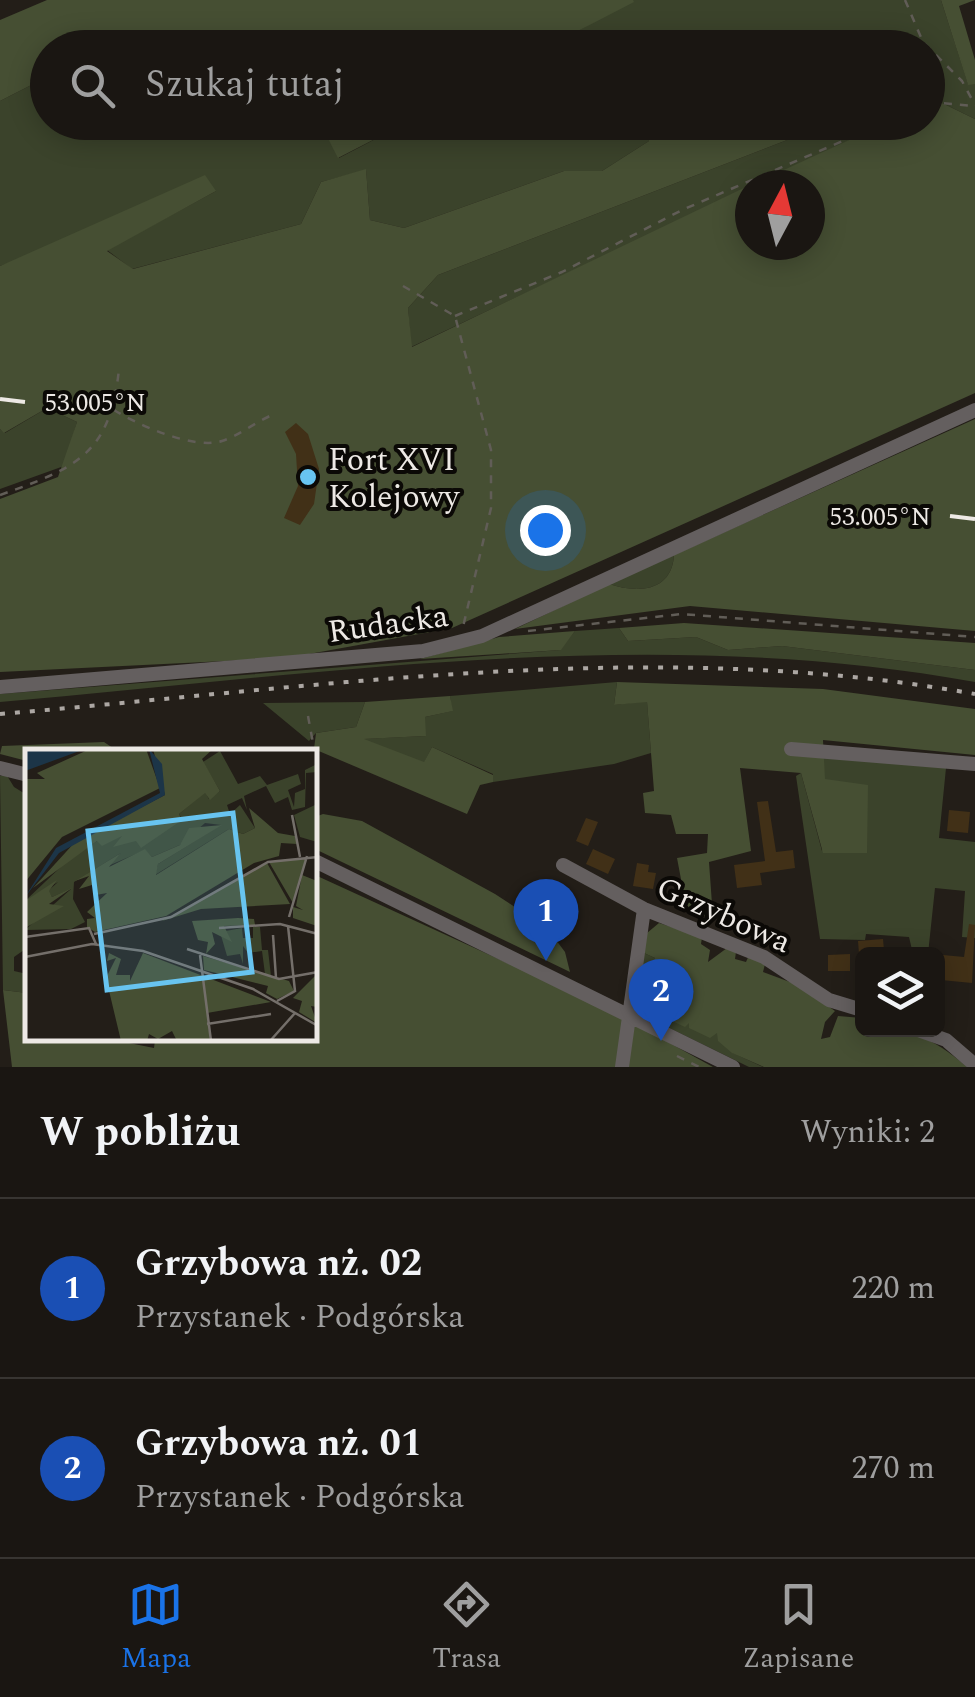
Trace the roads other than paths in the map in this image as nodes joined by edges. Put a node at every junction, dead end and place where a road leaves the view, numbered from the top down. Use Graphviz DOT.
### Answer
graph roads {
  1 [pos="975,410"];
  2 [pos="0,687"];
  3 [pos="791,749"];
  4 [pos="975,764"];
  5 [pos="0,768"];
  6 [pos="25,774"];
  7 [pos="318,861"];
  8 [pos="563,865"];
  9 [pos="644,909"];
  10 [pos="855,1008"];
  11 [pos="628,1015"];
  12 [pos="938,1037"];
  13 [pos="975,1065"];
  14 [pos="622,1067"];
  15 [pos="733,1067"];
  1 -- 2 [label="street, Rudacka"];
  3 -- 4 [label="street"];
  5 -- 6 [label="street"];
  7 -- 11 [label="street"];
  8 -- 9 [label="street, Grzybowa"];
  9 -- 10 [label="street, Grzybowa"];
  9 -- 11 [label="street"];
  11 -- 14 [label="street"];
  11 -- 15 [label="street"];
  12 -- 13 [label="street"];
}
